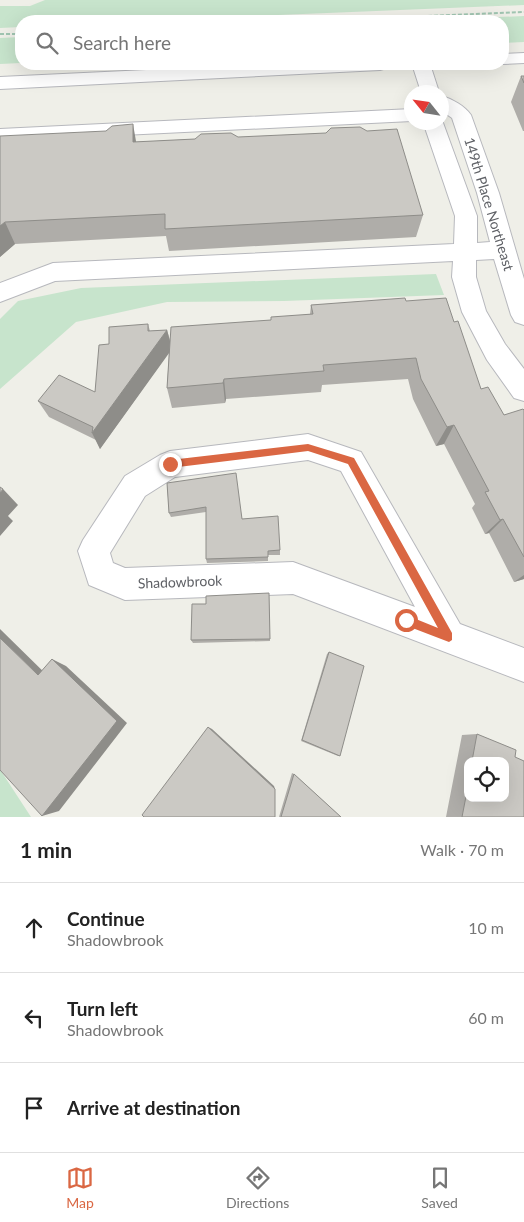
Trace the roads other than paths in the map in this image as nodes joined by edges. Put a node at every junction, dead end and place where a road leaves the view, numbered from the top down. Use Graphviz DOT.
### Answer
graph roads {
  1 [pos="524,58"];
  2 [pos="509,59"];
  3 [pos="260,70"];
  4 [pos="423,70"];
  5 [pos="0,83"];
  6 [pos="428,85"];
  7 [pos="404,115"];
  8 [pos="451,115"];
  9 [pos="436,130"];
  10 [pos="0,135"];
  11 [pos="503,250"];
  12 [pos="465,252"];
  13 [pos="0,293"];
  14 [pos="524,315"];
  15 [pos="524,390"];
  16 [pos="449,637"];
  17 [pos="524,665"];
  1 -- 2 [label="street"];
  3 -- 5 [label="street"];
  4 -- 6 [label="street"];
  7 -- 10 [label="street"];
  8 -- 11 [label="street, 149th Place Northeast"];
  9 -- 12 [label="street, 149th Place Northeast"];
  11 -- 12 [label="street"];
  11 -- 14 [label="street, 149th Place Northeast"];
  12 -- 13 [label="street"];
  12 -- 15 [label="street, 149th Place Northeast"];
  16 -- 16 [label="street, Shadowbrook"];
  16 -- 17 [label="street, Shadowbrook"];
}
